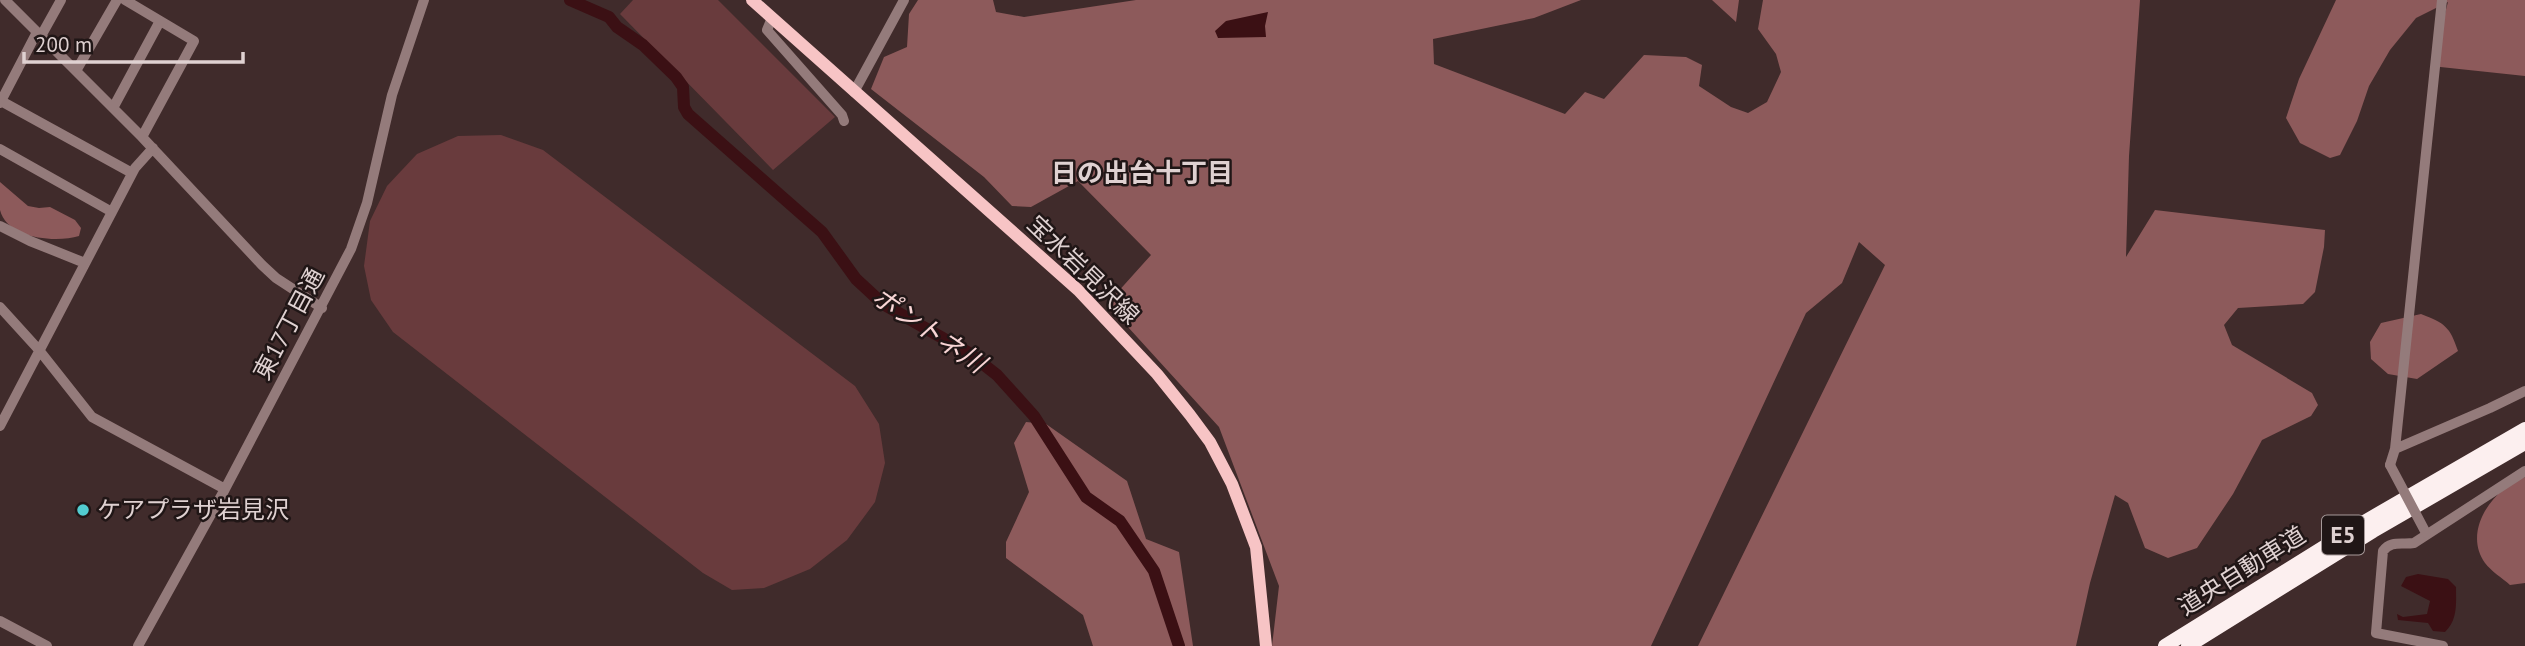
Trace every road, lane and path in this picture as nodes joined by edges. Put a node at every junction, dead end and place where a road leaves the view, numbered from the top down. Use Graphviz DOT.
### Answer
graph roads {
  1 [pos="5,0"];
  2 [pos="61,0"];
  3 [pos="117,0"];
  4 [pos="125,0"];
  5 [pos="424,0"];
  6 [pos="752,0"];
  7 [pos="904,0"];
  8 [pos="2442,0"];
  9 [pos="772,18"];
  10 [pos="160,21"];
  11 [pos="39,34"];
  12 [pos="76,71"];
  13 [pos="854,92"];
  14 [pos="1,102"];
  15 [pos="113,108"];
  16 [pos="844,121"];
  17 [pos="142,137"];
  18 [pos="153,148"];
  19 [pos="0,149"];
  20 [pos="132,173"];
  21 [pos="112,212"];
  22 [pos="0,226"];
  23 [pos="85,263"];
  24 [pos="0,307"];
  25 [pos="322,308"];
  26 [pos="39,350"];
  27 [pos="2525,391"];
  28 [pos="0,426"];
  29 [pos="2525,429"];
  30 [pos="2525,443"];
  31 [pos="2395,449"];
  32 [pos="2525,471"];
  33 [pos="225,489"];
  34 [pos="2426,533"];
  35 [pos="0,621"];
  36 [pos="39,644"];
  37 [pos="138,646"];
  38 [pos="1266,646"];
  39 [pos="2165,646"];
  40 [pos="2188,646"];
  41 [pos="2443,646"];
  1 -- 11 [label="street"];
  2 -- 11 [label="street"];
  3 -- 12 [label="street"];
  4 -- 10 [label="street"];
  5 -- 25 [label="street, 東17丁目通"];
  6 -- 9 [label="main road, 宝水岩見沢線"];
  7 -- 13 [label="street"];
  8 -- 31 [label="street"];
  9 -- 13 [label="main road, 宝水岩見沢線"];
  9 -- 16 [label="street"];
  10 -- 15 [label="street"];
  10 -- 17 [label="street"];
  11 -- 12 [label="street"];
  11 -- 14 [label="street"];
  12 -- 15 [label="street"];
  13 -- 38 [label="main road, 宝水岩見沢線"];
  14 -- 20 [label="street"];
  15 -- 17 [label="street"];
  17 -- 18 [label="street"];
  18 -- 20 [label="street"];
  18 -- 25 [label="street"];
  19 -- 21 [label="street"];
  20 -- 21 [label="street"];
  21 -- 23 [label="street"];
  22 -- 23 [label="street"];
  23 -- 26 [label="street"];
  24 -- 26 [label="street"];
  25 -- 33 [label="street, 東17丁目通"];
  26 -- 28 [label="street"];
  26 -- 33 [label="street"];
  27 -- 31 [label="street"];
  29 -- 39 [label="highway, 道央自動車道 / E5"];
  30 -- 40 [label="highway, 道央自動車道 / E5"];
  31 -- 34 [label="street, bridge"];
  32 -- 34 [label="street"];
  33 -- 37 [label="street, 東17丁目通"];
  34 -- 41 [label="street"];
  35 -- 36 [label="street"];
}
